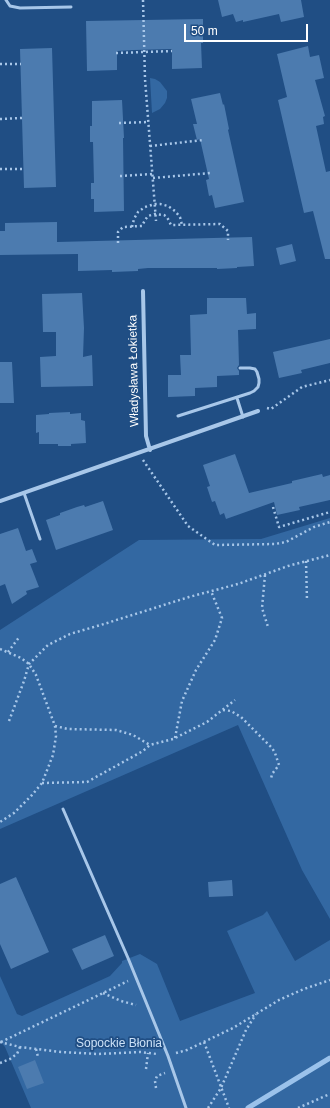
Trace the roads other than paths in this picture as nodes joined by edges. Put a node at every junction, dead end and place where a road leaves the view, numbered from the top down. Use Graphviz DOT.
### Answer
graph roads {
  1 [pos="6,0"];
  2 [pos="71,7"];
  3 [pos="142,291"];
  4 [pos="240,368"];
  5 [pos="237,398"];
  6 [pos="258,411"];
  7 [pos="178,416"];
  8 [pos="243,417"];
  9 [pos="150,450"];
  10 [pos="24,493"];
  11 [pos="0,501"];
  12 [pos="40,539"];
  13 [pos="63,809"];
  14 [pos="186,1108"];
  1 -- 2 [label="lane"];
  3 -- 9 [label="street, Władysława Łokietka"];
  4 -- 5 [label="lane"];
  5 -- 7 [label="lane"];
  5 -- 8 [label="lane"];
  6 -- 8 [label="street"];
  8 -- 9 [label="street"];
  9 -- 10 [label="street"];
  10 -- 11 [label="street"];
  10 -- 12 [label="lane"];
  13 -- 14 [label="lane"];
}
